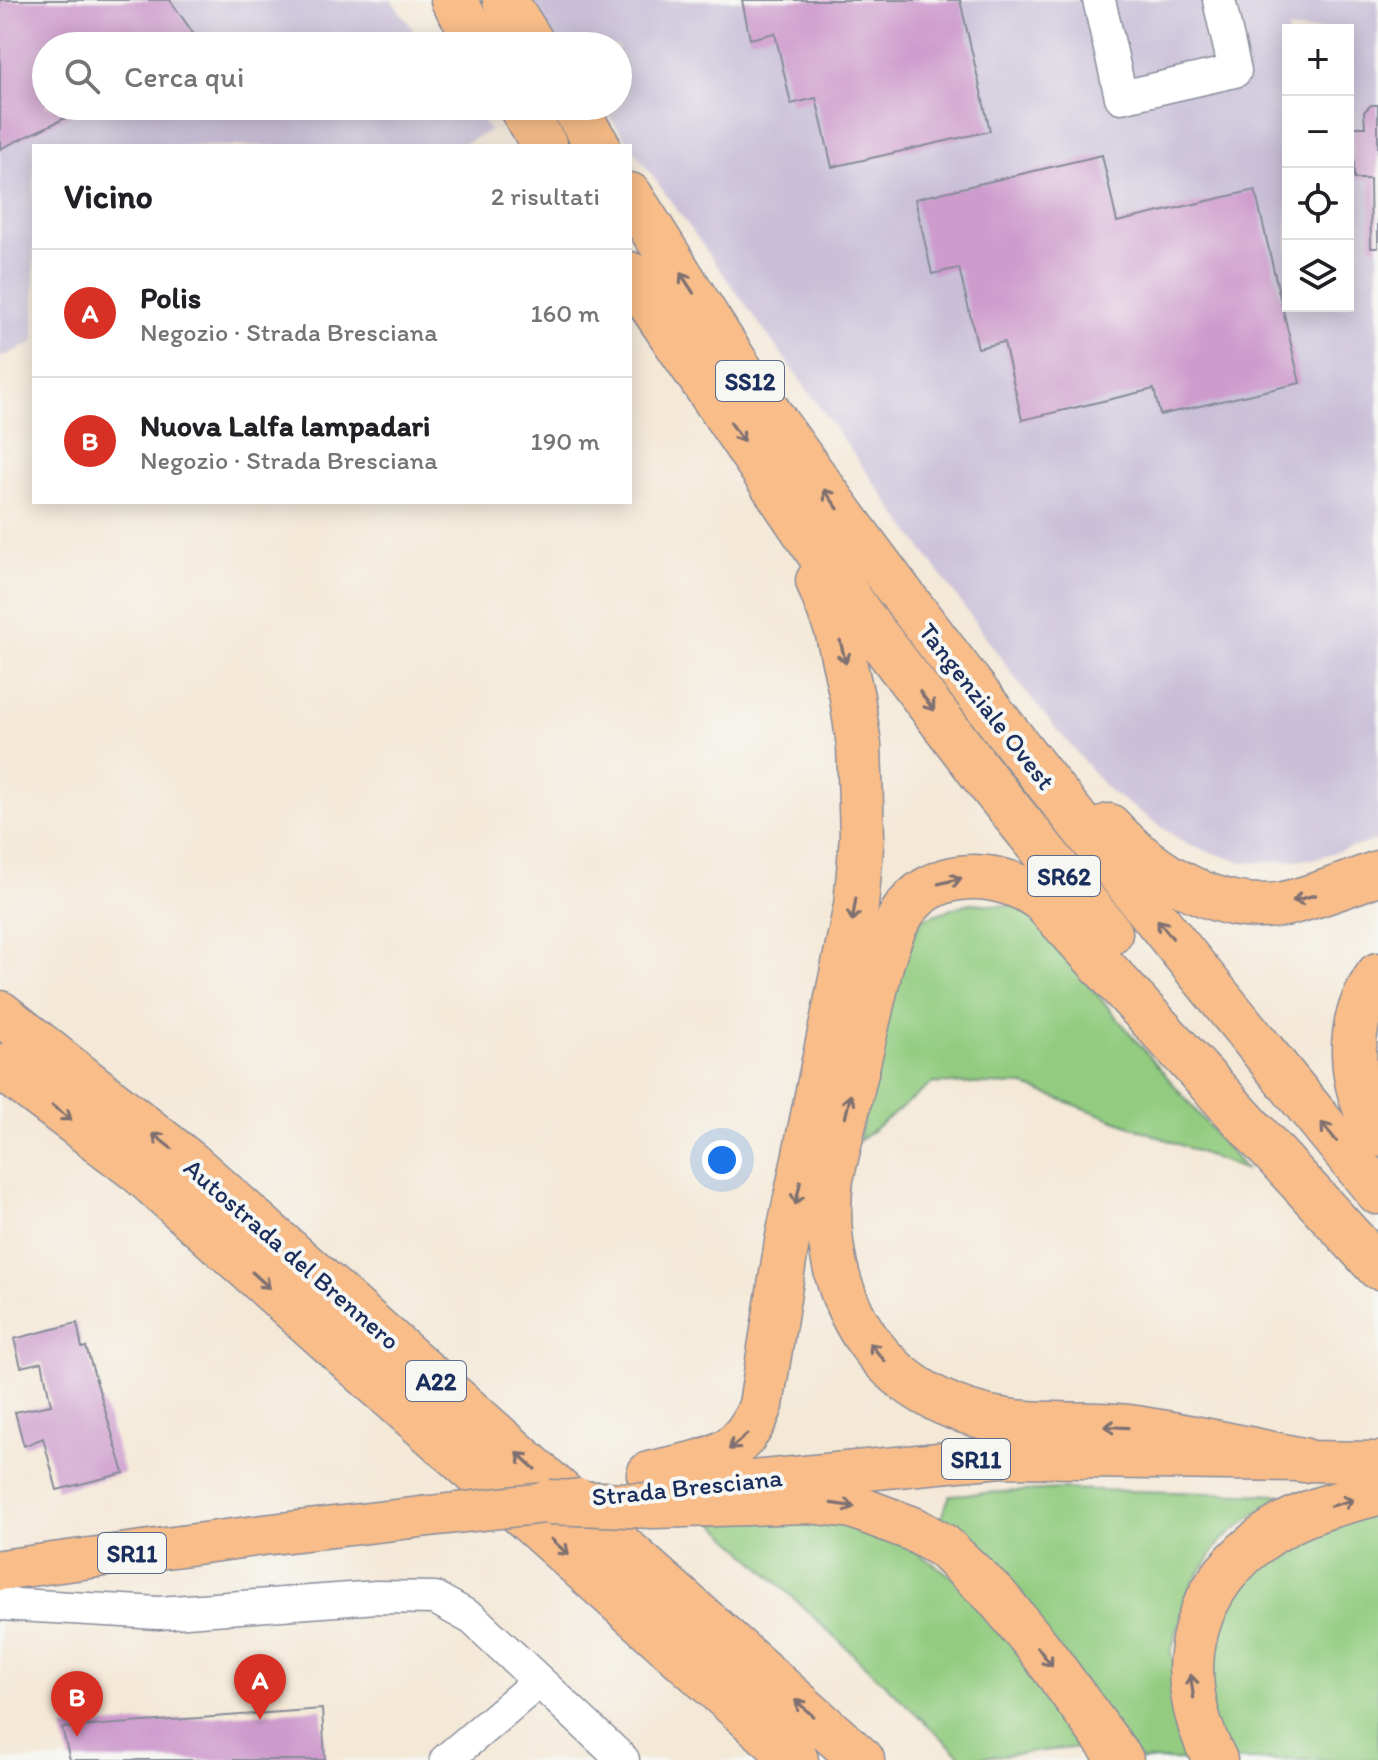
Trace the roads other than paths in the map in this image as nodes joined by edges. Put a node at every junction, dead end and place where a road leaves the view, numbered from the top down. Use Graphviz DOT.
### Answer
graph roads {
  1 [pos="453,0"];
  2 [pos="505,0"];
  3 [pos="1099,0"];
  4 [pos="1219,0"];
  5 [pos="473,32"];
  6 [pos="525,32"];
  7 [pos="529,120"];
  8 [pos="582,120"];
  9 [pos="544,144"];
  10 [pos="597,144"];
  11 [pos="632,198"];
  12 [pos="632,277"];
  13 [pos="768,478"];
  14 [pos="903,599"];
  15 [pos="1378,873"];
  16 [pos="1378,975"];
  17 [pos="0,1013"];
  18 [pos="0,1066"];
  19 [pos="1378,1134"];
  20 [pos="1378,1192"];
  21 [pos="1378,1259"];
  22 [pos="1378,1267"];
  23 [pos="1303,1460"];
  24 [pos="1378,1462"];
  25 [pos="651,1490"];
  26 [pos="1378,1493"];
  27 [pos="549,1502"];
  28 [pos="0,1570"];
  29 [pos="0,1604"];
  30 [pos="539,1681"];
  31 [pos="446,1760"];
  32 [pos="623,1760"];
  33 [pos="796,1760"];
  34 [pos="862,1760"];
  35 [pos="1121,1760"];
  36 [pos="1215,1760"];
  1 -- 5 [label="highway"];
  2 -- 6 [label="highway"];
  3 -- 4 [label="street"];
  7 -- 9 [label="highway"];
  8 -- 10 [label="highway"];
  14 -- 11 [label="highway, Tangenziale Ovest / SS12, one-way"];
  12 -- 13 [label="highway, Tangenziale Ovest / SS12, one-way"];
  13 -- 21 [label="highway, Tangenziale Ovest / SR62, one-way"];
  13 -- 25 [label="highway, one-way"];
  15 -- 14 [label="highway, one-way"];
  20 -- 14 [label="highway, Tangenziale Ovest / SR62, one-way"];
  16 -- 19 [label="highway"];
  34 -- 17 [label="highway, Autostrada del Brennero / A22, one-way"];
  18 -- 33 [label="highway, Autostrada del Brennero / A22, one-way"];
  23 -- 22 [label="highway, one-way"];
  23 -- 24 [label="main road, Strada Bresciana / SR11"];
  23 -- 25 [label="main road, Strada Bresciana / SR11"];
  25 -- 27 [label="highway, bridge"];
  25 -- 35 [label="highway, one-way"];
  36 -- 26 [label="highway, one-way"];
  27 -- 28 [label="main road, SR11, bridge"];
  29 -- 30 [label="street"];
  30 -- 31 [label="street"];
  30 -- 32 [label="street"];
}
